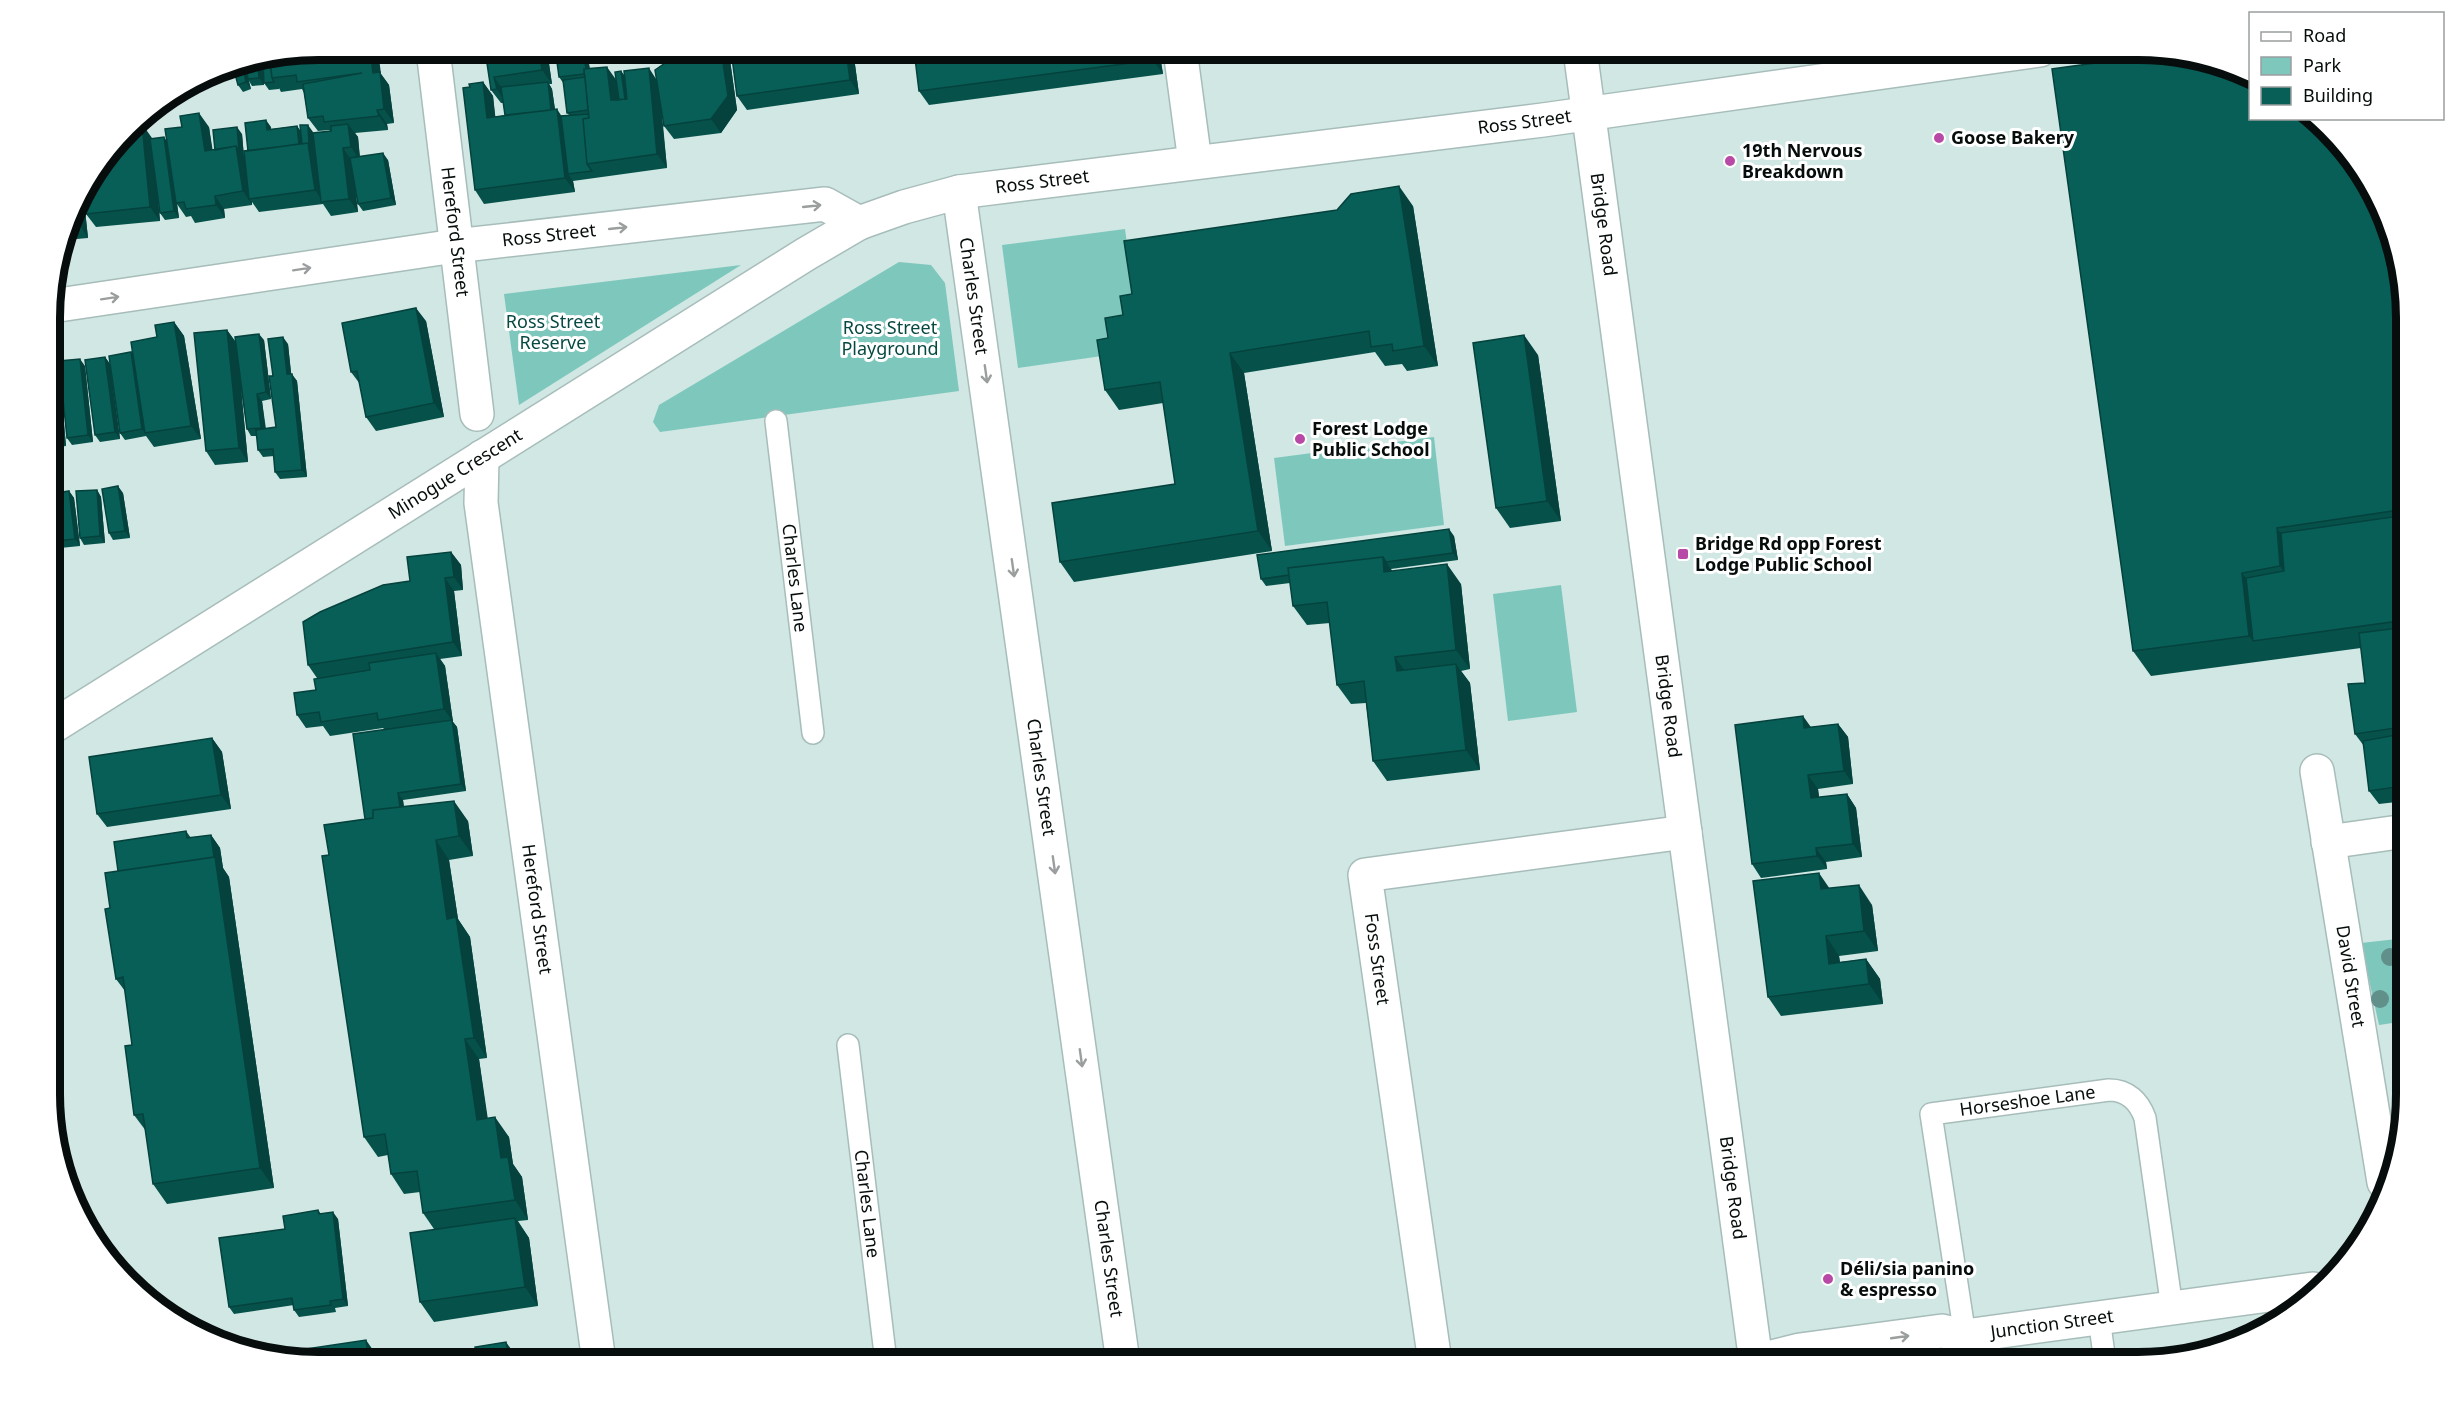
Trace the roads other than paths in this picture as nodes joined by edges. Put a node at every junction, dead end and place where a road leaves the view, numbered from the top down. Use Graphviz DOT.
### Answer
graph roads {
  1 [pos="434,60"];
  2 [pos="1181,60"];
  3 [pos="1581,60"];
  4 [pos="1970,60"];
  5 [pos="1589,114"];
  6 [pos="1195,162"];
  7 [pos="959,192"];
  8 [pos="859,223"];
  9 [pos="455,246"];
  10 [pos="61,305"];
  11 [pos="477,414"];
  12 [pos="776,421"];
  13 [pos="482,457"];
  14 [pos="60,722"];
  15 [pos="813,732"];
  16 [pos="2317,771"];
  17 [pos="1685,832"];
  18 [pos="2396,832"];
  19 [pos="2328,842"];
  20 [pos="848,1045"];
  21 [pos="2383,1174"];
  22 [pos="2306,1290"];
  23 [pos="2172,1308"];
  24 [pos="2099,1318"];
  25 [pos="1981,1343"];
  26 [pos="597,1352"];
  27 [pos="885,1352"];
  28 [pos="1122,1352"];
  29 [pos="1434,1352"];
  30 [pos="1755,1352"];
  31 [pos="1793,1352"];
  32 [pos="2104,1352"];
  1 -- 9 [label="street, Hereford Street"];
  2 -- 6 [label="street"];
  3 -- 5 [label="street, Bridge Road"];
  4 -- 5 [label="street, Ross Street"];
  5 -- 6 [label="street, Ross Street"];
  5 -- 17 [label="street, Bridge Road"];
  6 -- 7 [label="street, Ross Street"];
  7 -- 8 [label="street, Ross Street"];
  7 -- 28 [label="street, Charles Street, one-way"];
  9 -- 8 [label="street, Ross Street, one-way"];
  8 -- 13 [label="street, Minogue Crescent"];
  10 -- 9 [label="street, Ross Street, one-way"];
  9 -- 11 [label="street, Hereford Street"];
  12 -- 15 [label="lane, Charles Lane"];
  13 -- 14 [label="street, Minogue Crescent"];
  13 -- 26 [label="street, Hereford Street"];
  16 -- 19 [label="street, David Street"];
  17 -- 29 [label="street, Foss Street"];
  17 -- 30 [label="street, Bridge Road"];
  18 -- 19 [label="street"];
  19 -- 21 [label="street, David Street"];
  20 -- 27 [label="lane, Charles Lane"];
  22 -- 23 [label="street, Junction Street"];
  23 -- 24 [label="street, Junction Street"];
  23 -- 25 [label="lane, Horseshoe Lane"];
  24 -- 25 [label="street, Junction Street"];
  24 -- 32 [label="lane"];
  31 -- 25 [label="street, Junction Street, one-way"];
}
